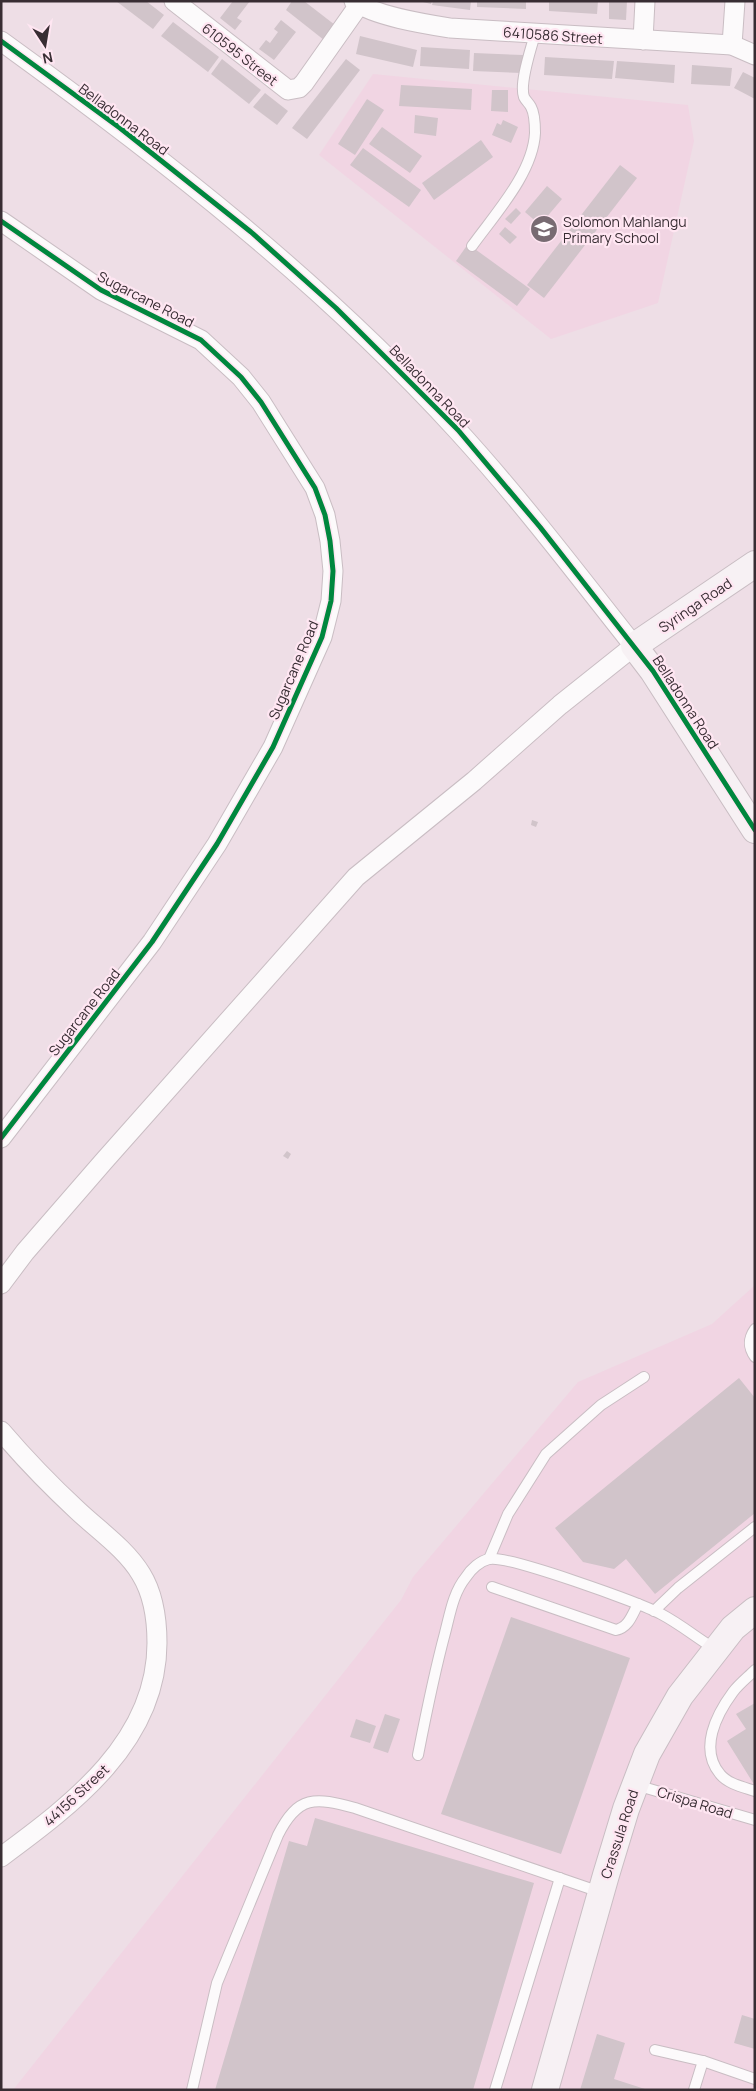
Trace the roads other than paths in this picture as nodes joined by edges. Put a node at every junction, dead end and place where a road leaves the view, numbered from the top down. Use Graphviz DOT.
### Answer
graph roads {
  1 [pos="174,1"];
  2 [pos="645,1"];
  3 [pos="735,1"];
  4 [pos="356,3"];
  5 [pos="535,34"];
  6 [pos="643,40"];
  7 [pos="1,41"];
  8 [pos="732,45"];
  9 [pos="755,54"];
  10 [pos="1,222"];
  11 [pos="472,246"];
  12 [pos="755,564"];
  13 [pos="634,646"];
  14 [pos="755,830"];
  15 [pos="1,1138"];
  16 [pos="1,1284"];
  17 [pos="755,1329"];
  18 [pos="755,1357"];
  19 [pos="644,1377"];
  20 [pos="1,1431"];
  21 [pos="755,1527"];
  22 [pos="489,1559"];
  23 [pos="492,1588"];
  24 [pos="638,1604"];
  25 [pos="755,1610"];
  26 [pos="654,1611"];
  27 [pos="716,1650"];
  28 [pos="755,1670"];
  29 [pos="418,1755"];
  30 [pos="636,1784"];
  31 [pos="755,1791"];
  32 [pos="755,1820"];
  33 [pos="1,1857"];
  34 [pos="560,1878"];
  35 [pos="601,1892"];
  36 [pos="654,2050"];
  37 [pos="703,2061"];
  38 [pos="755,2079"];
  39 [pos="192,2090"];
  40 [pos="495,2090"];
  41 [pos="545,2090"];
  42 [pos="694,2090"];
  1 -- 4 [label="street, 610595 Street"];
  2 -- 6 [label="street"];
  3 -- 8 [label="street"];
  4 -- 5 [label="street, 6410586 Street"];
  5 -- 6 [label="street, 6410586 Street"];
  5 -- 11 [label="lane"];
  6 -- 8 [label="street, 6410586 Street"];
  7 -- 13 [label="street, Belladonna Road"];
  8 -- 9 [label="street, 6410586 Street"];
  10 -- 15 [label="street, Sugarcane Road"];
  12 -- 13 [label="street, Syringa Road"];
  13 -- 14 [label="street, Belladonna Road"];
  13 -- 16 [label="street"];
  17 -- 18 [label="lane"];
  19 -- 22 [label="lane"];
  20 -- 33 [label="street, 44156 Street"];
  21 -- 26 [label="lane"];
  22 -- 24 [label="lane"];
  22 -- 29 [label="lane"];
  23 -- 24 [label="lane"];
  24 -- 26 [label="lane"];
  25 -- 27 [label="street, Crassula Road"];
  26 -- 27 [label="lane"];
  27 -- 30 [label="street, Crassula Road"];
  28 -- 31 [label="lane"];
  30 -- 32 [label="lane, Crispa Road"];
  30 -- 35 [label="street, Crassula Road"];
  34 -- 35 [label="lane"];
  34 -- 39 [label="lane"];
  34 -- 40 [label="lane"];
  35 -- 41 [label="street, Crassula Road"];
  36 -- 37 [label="lane"];
  37 -- 38 [label="lane"];
  37 -- 42 [label="lane"];
}
